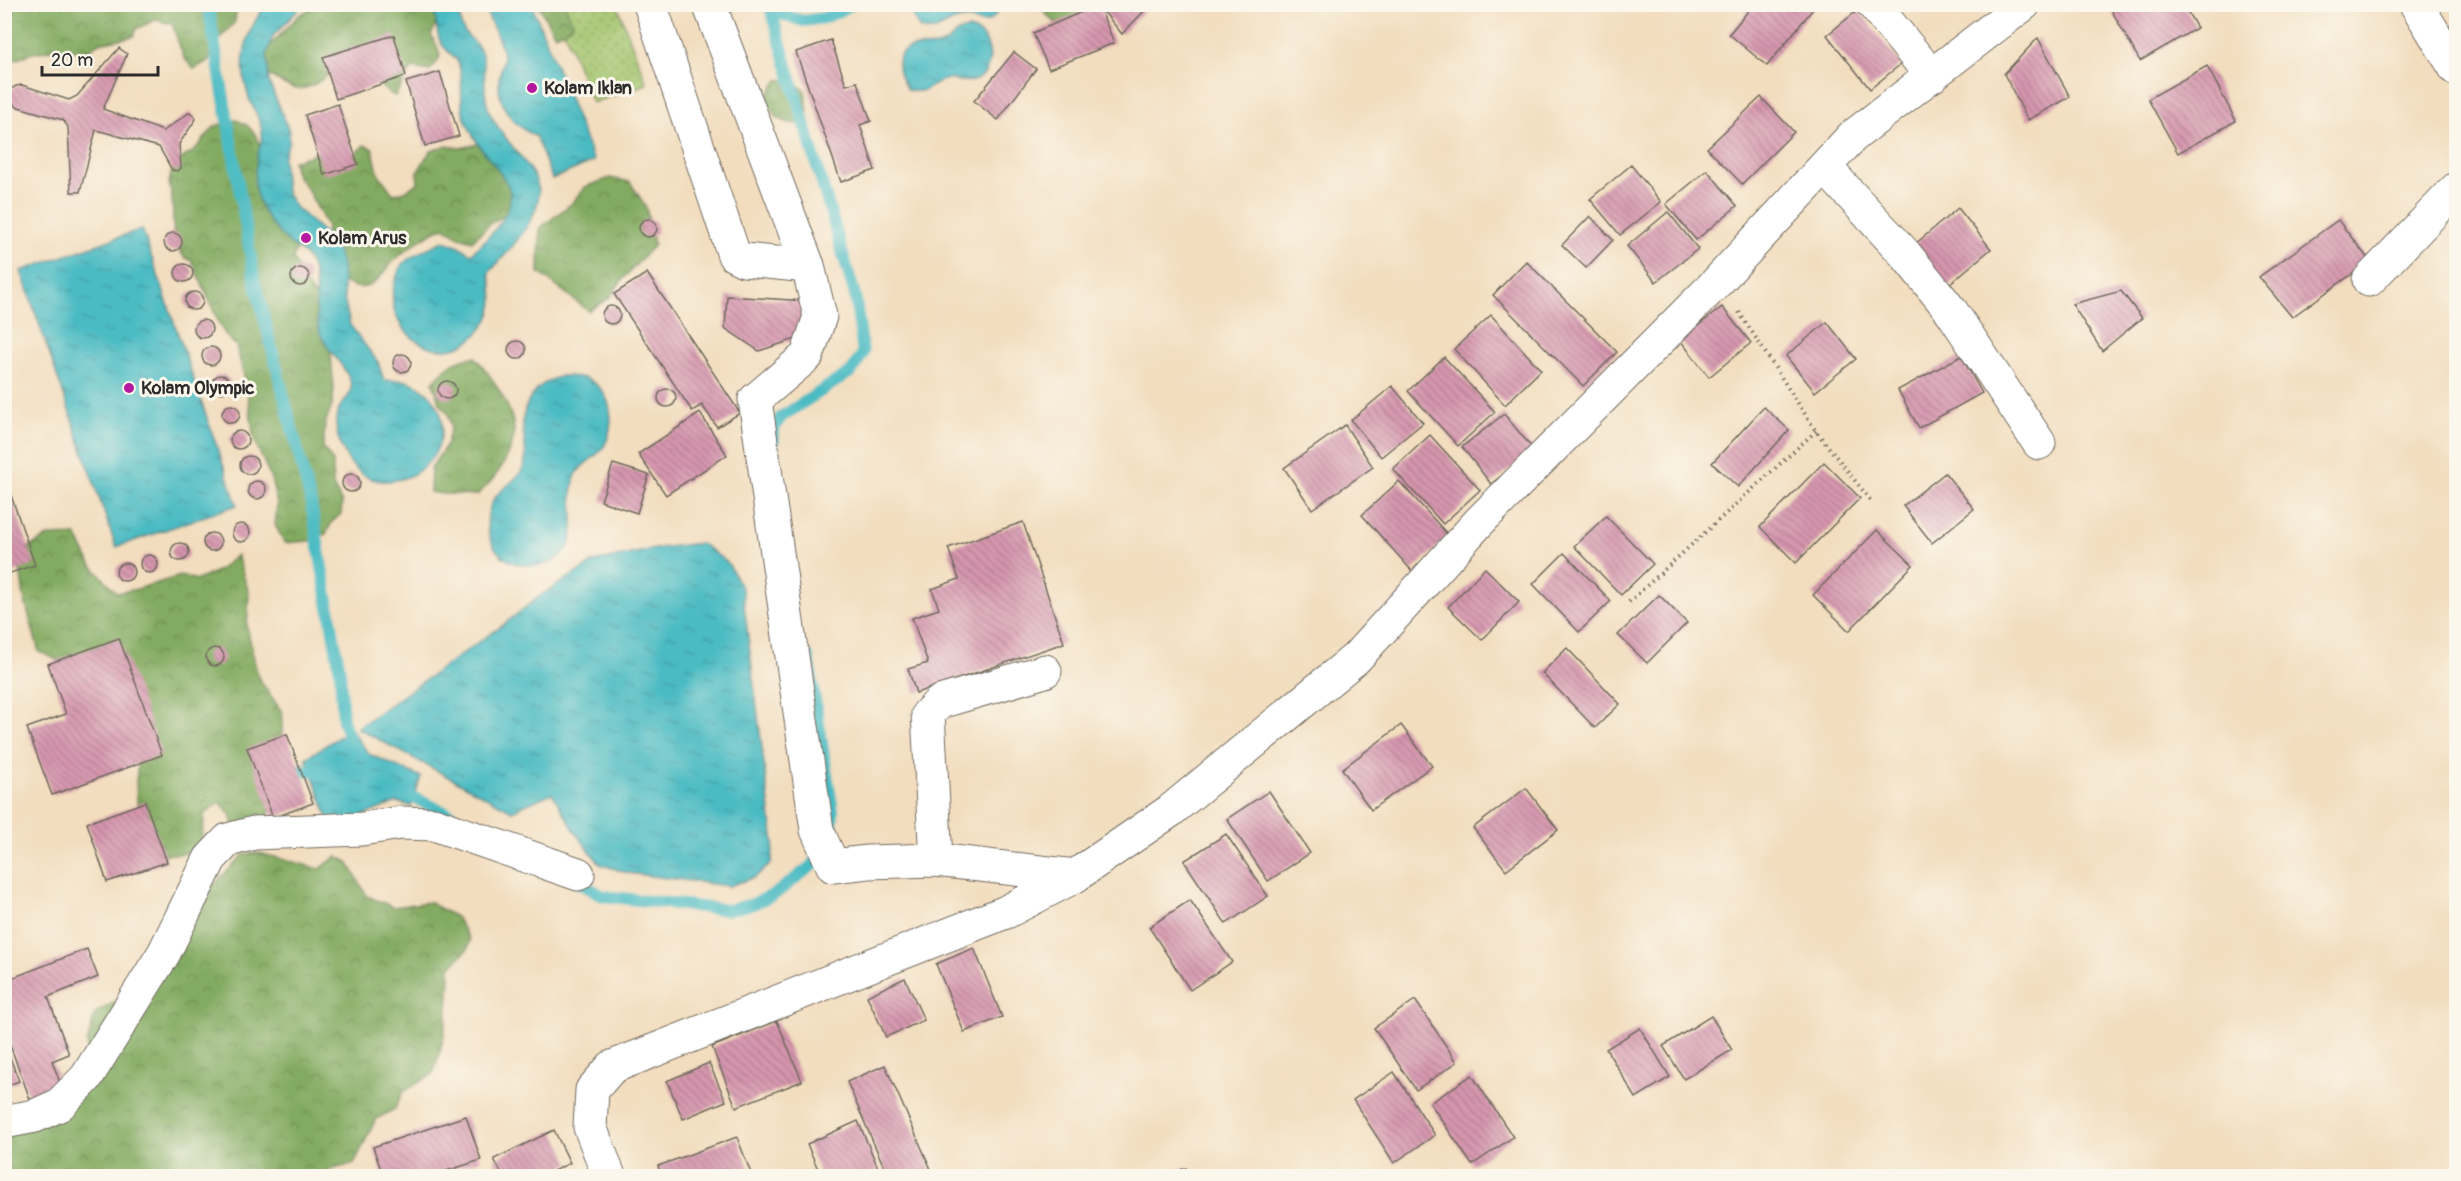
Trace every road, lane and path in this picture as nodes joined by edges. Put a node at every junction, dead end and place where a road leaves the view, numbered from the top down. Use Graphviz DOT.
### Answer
graph roads {
  1 [pos="650,4"];
  2 [pos="710,4"];
  3 [pos="1873,4"];
  4 [pos="2024,4"];
  5 [pos="2416,4"];
  6 [pos="2457,69"];
  7 [pos="1932,76"];
  8 [pos="1825,167"];
  9 [pos="2457,189"];
  10 [pos="808,266"];
  11 [pos="2369,280"];
  12 [pos="1718,281"];
  13 [pos="1816,431"];
  14 [pos="2039,443"];
  15 [pos="1871,501"];
  16 [pos="1629,602"];
  17 [pos="1045,671"];
  18 [pos="936,860"];
  19 [pos="578,874"];
  20 [pos="1075,876"];
  21 [pos="4,1122"];
  22 [pos="609,1176"];
  1 -- 10 [label="street"];
  2 -- 10 [label="street"];
  3 -- 7 [label="street"];
  4 -- 7 [label="street"];
  5 -- 6 [label="street"];
  7 -- 8 [label="street"];
  8 -- 12 [label="street"];
  8 -- 14 [label="street"];
  9 -- 11 [label="street"];
  10 -- 18 [label="street"];
  12 -- 13 [label="path"];
  12 -- 20 [label="street"];
  13 -- 15 [label="path"];
  13 -- 16 [label="path"];
  17 -- 18 [label="street"];
  18 -- 20 [label="street"];
  19 -- 21 [label="street"];
  20 -- 22 [label="street"];
}
